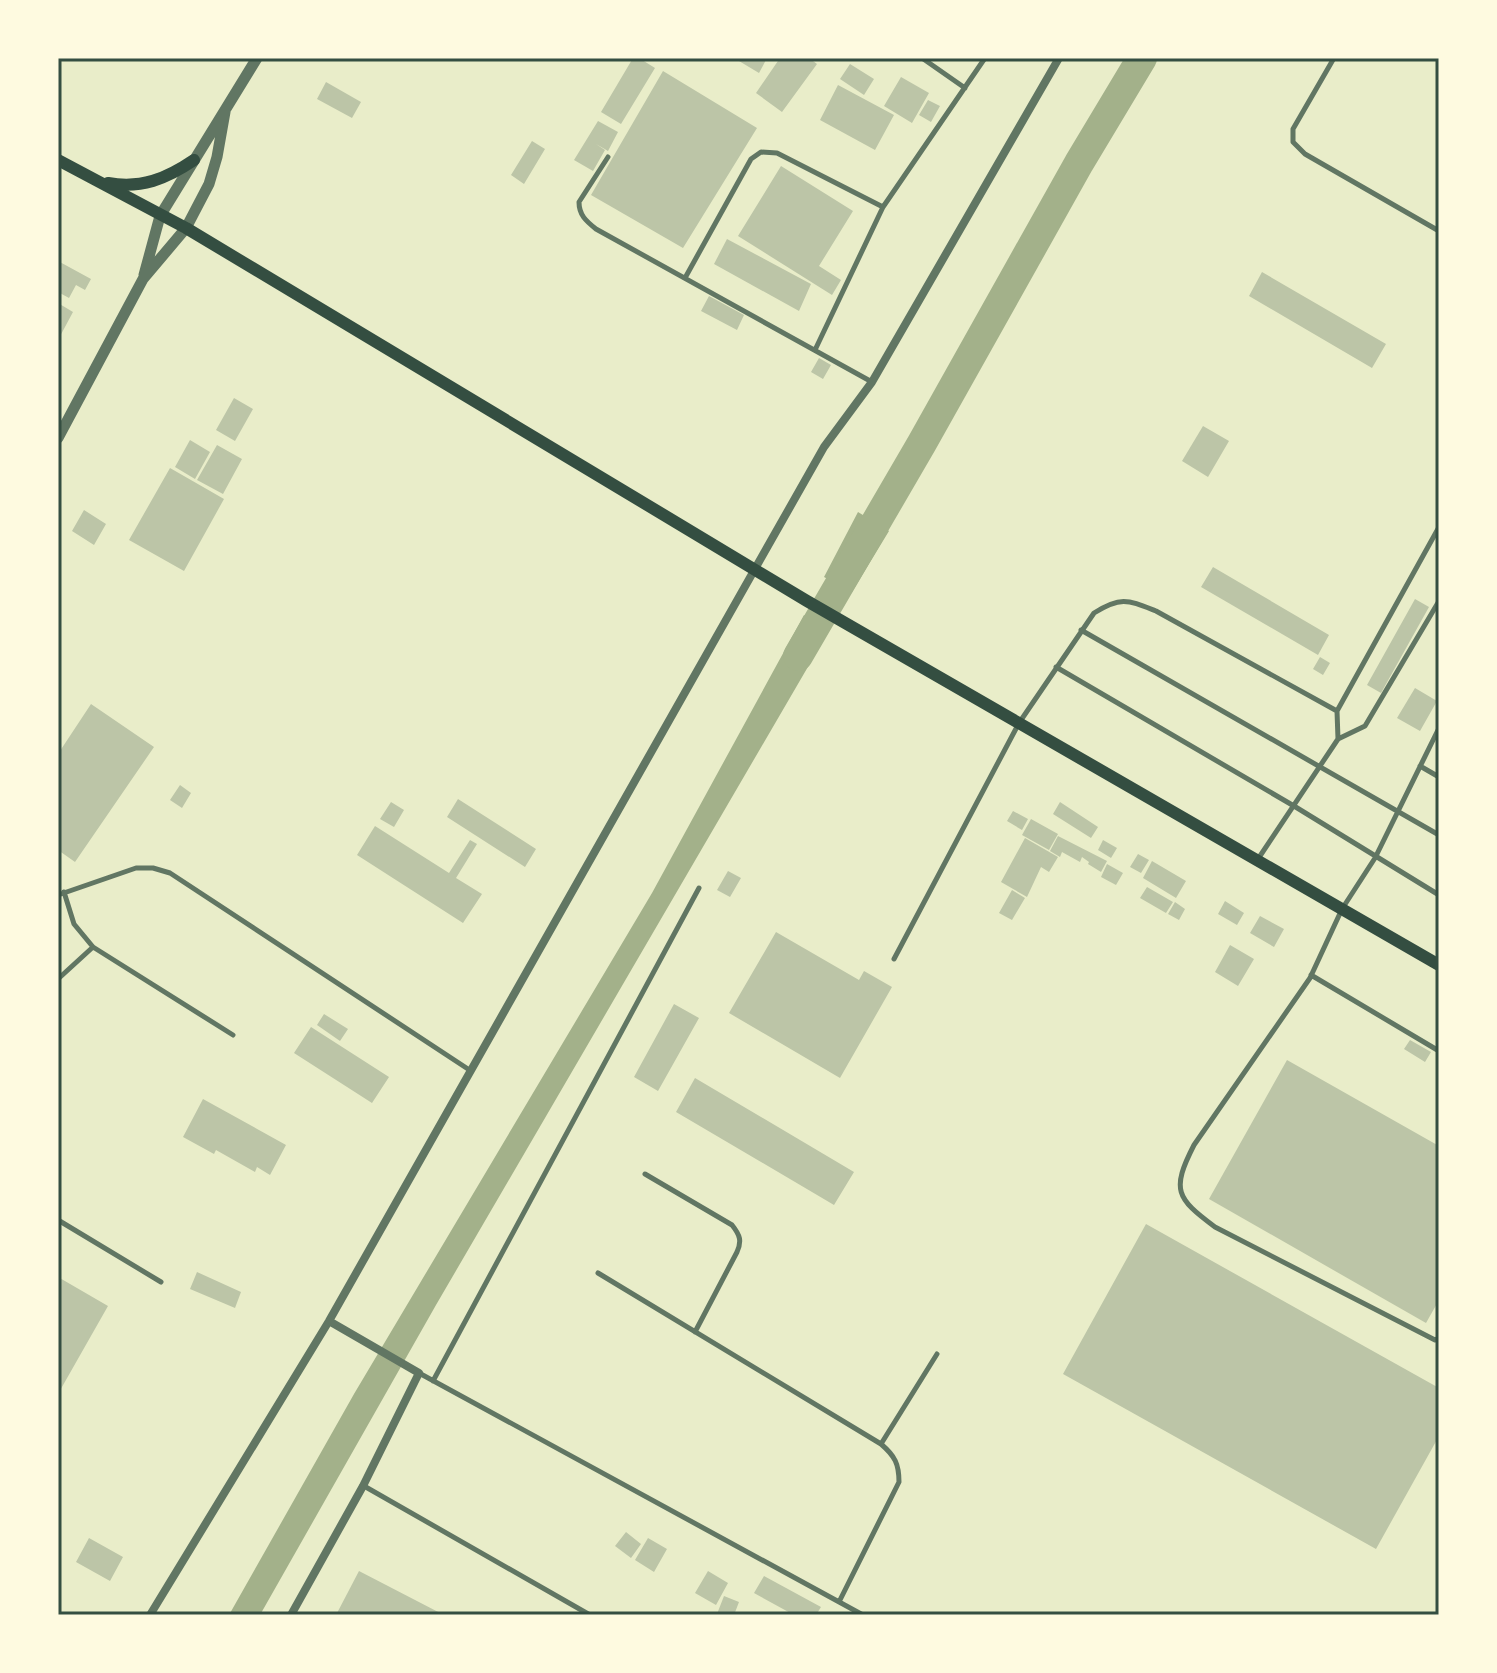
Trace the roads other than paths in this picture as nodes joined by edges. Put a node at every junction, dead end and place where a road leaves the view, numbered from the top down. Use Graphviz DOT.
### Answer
graph roads {
  1 [pos="257,58"];
  2 [pos="922,58"];
  3 [pos="985,58"];
  4 [pos="1059,58"];
  5 [pos="1334,58"];
  6 [pos="965,88"];
  7 [pos="225,112"];
  8 [pos="608,157"];
  9 [pos="58,160"];
  10 [pos="194,160"];
  11 [pos="94,181"];
  12 [pos="883,207"];
  13 [pos="160,216"];
  14 [pos="186,228"];
  15 [pos="1439,231"];
  16 [pos="685,278"];
  17 [pos="143,279"];
  18 [pos="815,350"];
  19 [pos="872,382"];
  20 [pos="58,438"];
  21 [pos="1439,527"];
  22 [pos="756,569"];
  23 [pos="1439,601"];
  24 [pos="1081,630"];
  25 [pos="1056,667"];
  26 [pos="1337,711"];
  27 [pos="1019,723"];
  28 [pos="1439,728"];
  29 [pos="1338,739"];
  30 [pos="1320,766"];
  31 [pos="1420,766"];
  32 [pos="1439,777"];
  33 [pos="1294,806"];
  34 [pos="1398,812"];
  35 [pos="1439,835"];
  36 [pos="1375,858"];
  37 [pos="1258,860"];
  38 [pos="699,888"];
  39 [pos="61,894"];
  40 [pos="1439,895"];
  41 [pos="1342,909"];
  42 [pos="93,947"];
  43 [pos="894,959"];
  44 [pos="1439,965"];
  45 [pos="1311,975"];
  46 [pos="58,979"];
  47 [pos="233,1035"];
  48 [pos="1439,1051"];
  49 [pos="471,1072"];
  50 [pos="645,1174"];
  51 [pos="58,1220"];
  52 [pos="598,1273"];
  53 [pos="161,1282"];
  54 [pos="329,1321"];
  55 [pos="695,1332"];
  56 [pos="1439,1338"];
  57 [pos="937,1354"];
  58 [pos="419,1373"];
  59 [pos="433,1381"];
  60 [pos="881,1444"];
  61 [pos="363,1486"];
  62 [pos="839,1602"];
  63 [pos="150,1615"];
  64 [pos="291,1615"];
  65 [pos="590,1615"];
  66 [pos="863,1615"];
  1 -- 7 [label="street"];
  2 -- 6 [label="lane"];
  3 -- 6 [label="lane"];
  4 -- 19 [label="street"];
  5 -- 15 [label="lane"];
  6 -- 12 [label="lane"];
  7 -- 10 [label="street"];
  7 -- 14 [label="street"];
  8 -- 16 [label="lane"];
  9 -- 11 [label="main road"];
  10 -- 11 [label="main road"];
  10 -- 13 [label="street"];
  11 -- 13 [label="main road"];
  12 -- 16 [label="lane"];
  12 -- 18 [label="lane"];
  13 -- 14 [label="main road"];
  13 -- 17 [label="street"];
  14 -- 17 [label="street"];
  14 -- 22 [label="main road"];
  16 -- 18 [label="lane"];
  17 -- 20 [label="street"];
  18 -- 19 [label="lane"];
  19 -- 22 [label="street"];
  21 -- 26 [label="lane"];
  22 -- 27 [label="main road"];
  22 -- 49 [label="street"];
  23 -- 29 [label="lane"];
  24 -- 25 [label="lane"];
  24 -- 26 [label="lane"];
  24 -- 30 [label="lane"];
  25 -- 27 [label="lane"];
  25 -- 33 [label="lane"];
  26 -- 29 [label="lane"];
  27 -- 37 [label="main road"];
  27 -- 43 [label="lane"];
  28 -- 31 [label="lane"];
  29 -- 30 [label="lane"];
  30 -- 33 [label="lane"];
  30 -- 34 [label="lane"];
  31 -- 32 [label="lane"];
  31 -- 34 [label="lane"];
  33 -- 36 [label="lane"];
  33 -- 37 [label="lane"];
  34 -- 35 [label="lane"];
  34 -- 36 [label="lane"];
  36 -- 40 [label="lane"];
  36 -- 41 [label="lane"];
  37 -- 41 [label="main road"];
  38 -- 59 [label="lane"];
  39 -- 42 [label="lane"];
  39 -- 49 [label="lane"];
  41 -- 44 [label="main road"];
  41 -- 45 [label="lane"];
  42 -- 46 [label="lane"];
  42 -- 47 [label="lane"];
  45 -- 48 [label="lane"];
  45 -- 56 [label="lane"];
  49 -- 54 [label="street"];
  50 -- 55 [label="lane"];
  51 -- 53 [label="lane"];
  52 -- 55 [label="lane"];
  54 -- 58 [label="street"];
  54 -- 63 [label="street"];
  55 -- 60 [label="lane"];
  57 -- 60 [label="lane"];
  58 -- 59 [label="lane"];
  58 -- 61 [label="street"];
  59 -- 62 [label="lane"];
  60 -- 62 [label="lane"];
  61 -- 64 [label="street"];
  61 -- 65 [label="lane"];
  62 -- 66 [label="lane"];
}
